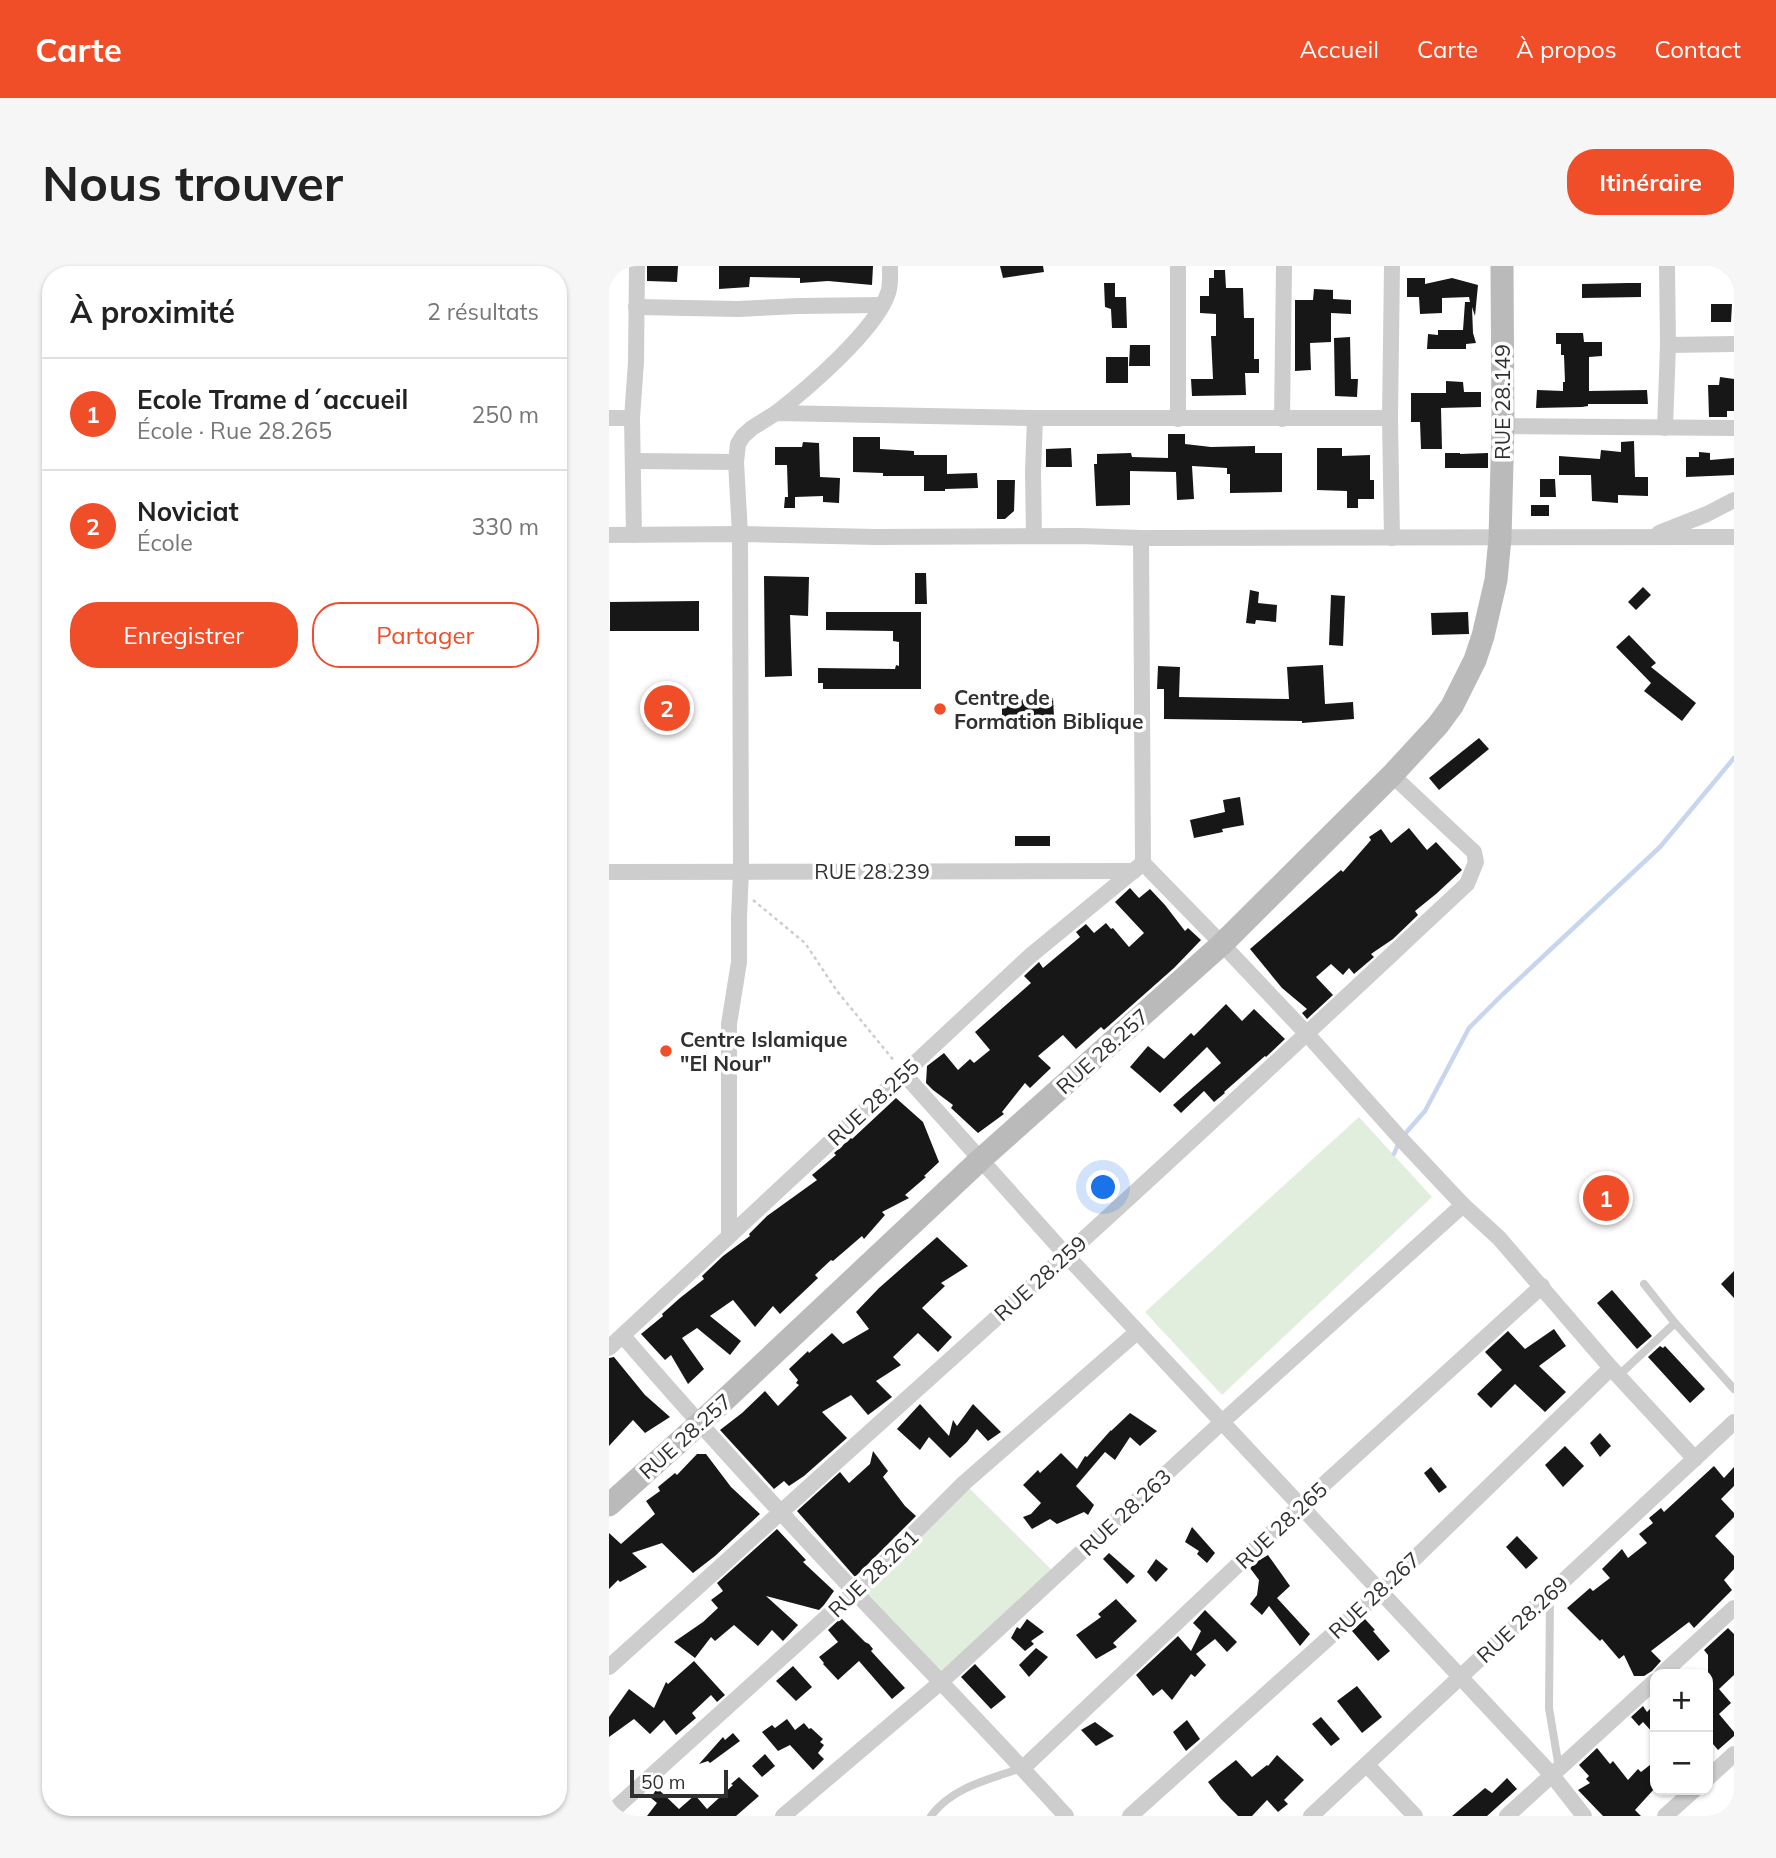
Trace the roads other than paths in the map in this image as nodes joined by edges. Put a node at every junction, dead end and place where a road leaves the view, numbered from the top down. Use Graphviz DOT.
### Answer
graph roads {
  1 [pos="637,266"];
  2 [pos="890,266"];
  3 [pos="1178,266"];
  4 [pos="1284,266"];
  5 [pos="1392,266"];
  6 [pos="1502,266"];
  7 [pos="1667,266"];
  8 [pos="882,305"];
  9 [pos="636,307"];
  10 [pos="1734,344"];
  11 [pos="1668,345"];
  12 [pos="776,413"];
  13 [pos="609,418"];
  14 [pos="632,418"];
  15 [pos="1035,418"];
  16 [pos="1390,418"];
  17 [pos="1178,419"];
  18 [pos="1282,419"];
  19 [pos="1503,426"];
  20 [pos="1665,428"];
  21 [pos="1734,428"];
  22 [pos="633,461"];
  23 [pos="736,462"];
  24 [pos="1734,500"];
  25 [pos="740,534"];
  26 [pos="609,535"];
  27 [pos="634,535"];
  28 [pos="1034,536"];
  29 [pos="1649,537"];
  30 [pos="1734,537"];
  31 [pos="1141,538"];
  32 [pos="1392,538"];
  33 [pos="1500,538"];
  34 [pos="1392,775"];
  35 [pos="1139,867"];
  36 [pos="741,871"];
  37 [pos="609,872"];
  38 [pos="1222,944"];
  39 [pos="1307,1034"];
  40 [pos="904,1074"];
  41 [pos="980,1160"];
  42 [pos="1463,1205"];
  43 [pos="729,1235"];
  44 [pos="1066,1255"];
  45 [pos="1644,1284"];
  46 [pos="1542,1286"];
  47 [pos="1675,1323"];
  48 [pos="1137,1332"];
  49 [pos="623,1336"];
  50 [pos="609,1348"];
  51 [pos="1614,1372"];
  52 [pos="1734,1389"];
  53 [pos="1222,1422"];
  54 [pos="1734,1422"];
  55 [pos="699,1424"];
  56 [pos="1695,1459"];
  57 [pos="609,1505"];
  58 [pos="1300,1506"];
  59 [pos="780,1511"];
  60 [pos="1381,1591"];
  61 [pos="855,1592"];
  62 [pos="1550,1593"];
  63 [pos="1734,1608"];
  64 [pos="609,1667"];
  65 [pos="1667,1669"];
  66 [pos="1460,1676"];
  67 [pos="941,1682"];
  68 [pos="1650,1686"];
  69 [pos="1734,1754"];
  70 [pos="1367,1765"];
  71 [pos="1023,1768"];
  72 [pos="1556,1772"];
  73 [pos="1713,1773"];
  74 [pos="1688,1795"];
  75 [pos="610,1814"];
  76 [pos="783,1816"];
  77 [pos="931,1816"];
  78 [pos="1066,1816"];
  79 [pos="1130,1816"];
  80 [pos="1311,1816"];
  81 [pos="1415,1816"];
  82 [pos="1507,1816"];
  83 [pos="1584,1816"];
  84 [pos="1665,1816"];
  1 -- 9 [label="street"];
  2 -- 8 [label="street"];
  3 -- 17 [label="street"];
  4 -- 18 [label="street"];
  5 -- 16 [label="street"];
  6 -- 19 [label="street, RUE 28.149"];
  7 -- 11 [label="street"];
  8 -- 9 [label="street"];
  8 -- 12 [label="street"];
  9 -- 14 [label="street"];
  10 -- 11 [label="street"];
  11 -- 20 [label="street"];
  12 -- 15 [label="street"];
  12 -- 23 [label="street"];
  13 -- 14 [label="street"];
  14 -- 22 [label="street"];
  15 -- 17 [label="street"];
  15 -- 28 [label="street"];
  16 -- 18 [label="street"];
  16 -- 32 [label="street"];
  17 -- 18 [label="street"];
  19 -- 20 [label="street"];
  19 -- 33 [label="street, RUE 28.149"];
  20 -- 21 [label="street"];
  22 -- 23 [label="street"];
  22 -- 27 [label="street"];
  23 -- 25 [label="street"];
  24 -- 29 [label="street"];
  25 -- 27 [label="street"];
  25 -- 28 [label="street"];
  25 -- 36 [label="street"];
  26 -- 27 [label="street"];
  28 -- 31 [label="street"];
  29 -- 30 [label="street"];
  29 -- 33 [label="street"];
  31 -- 32 [label="street"];
  31 -- 35 [label="street"];
  32 -- 33 [label="street"];
  33 -- 34 [label="street, RUE 28.257"];
  34 -- 38 [label="street, RUE 28.257"];
  34 -- 39 [label="street, RUE 28.259"];
  35 -- 36 [label="street, RUE 28.239"];
  35 -- 38 [label="street"];
  35 -- 40 [label="street, RUE 28.255"];
  36 -- 37 [label="street, RUE 28.239"];
  36 -- 43 [label="street"];
  38 -- 39 [label="street"];
  38 -- 41 [label="street, RUE 28.257"];
  39 -- 42 [label="street"];
  39 -- 44 [label="street, RUE 28.259"];
  40 -- 41 [label="street"];
  40 -- 43 [label="street, RUE 28.255"];
  41 -- 44 [label="street"];
  41 -- 55 [label="street, RUE 28.257"];
  42 -- 46 [label="street"];
  42 -- 53 [label="street, RUE 28.263"];
  43 -- 49 [label="street, RUE 28.255"];
  44 -- 48 [label="street"];
  44 -- 59 [label="street, RUE 28.259"];
  45 -- 47 [label="lane"];
  46 -- 51 [label="street"];
  46 -- 58 [label="street, RUE 28.265"];
  47 -- 51 [label="lane"];
  47 -- 52 [label="lane"];
  48 -- 53 [label="street"];
  48 -- 61 [label="street, RUE 28.261"];
  49 -- 50 [label="street, RUE 28.255"];
  49 -- 55 [label="street"];
  51 -- 56 [label="street"];
  51 -- 60 [label="street, RUE 28.267"];
  53 -- 58 [label="street"];
  53 -- 67 [label="street, RUE 28.263"];
  54 -- 56 [label="street, RUE 28.269"];
  55 -- 57 [label="street, RUE 28.257"];
  55 -- 59 [label="street"];
  56 -- 62 [label="street, RUE 28.269"];
  58 -- 60 [label="street"];
  58 -- 71 [label="street, RUE 28.265"];
  59 -- 61 [label="street"];
  59 -- 64 [label="street, RUE 28.259"];
  60 -- 66 [label="street"];
  60 -- 79 [label="street, RUE 28.267"];
  61 -- 67 [label="street"];
  61 -- 75 [label="street, RUE 28.261"];
  62 -- 66 [label="street, RUE 28.269"];
  62 -- 72 [label="lane"];
  63 -- 65 [label="street"];
  66 -- 70 [label="street, RUE 28.269"];
  66 -- 72 [label="street"];
  67 -- 71 [label="street"];
  67 -- 76 [label="street, RUE 28.263"];
  68 -- 72 [label="street"];
  69 -- 73 [label="street"];
  70 -- 80 [label="street, RUE 28.269"];
  70 -- 81 [label="street"];
  71 -- 77 [label="lane"];
  71 -- 78 [label="street"];
  72 -- 82 [label="street"];
  72 -- 83 [label="street"];
  74 -- 84 [label="street"];
}
